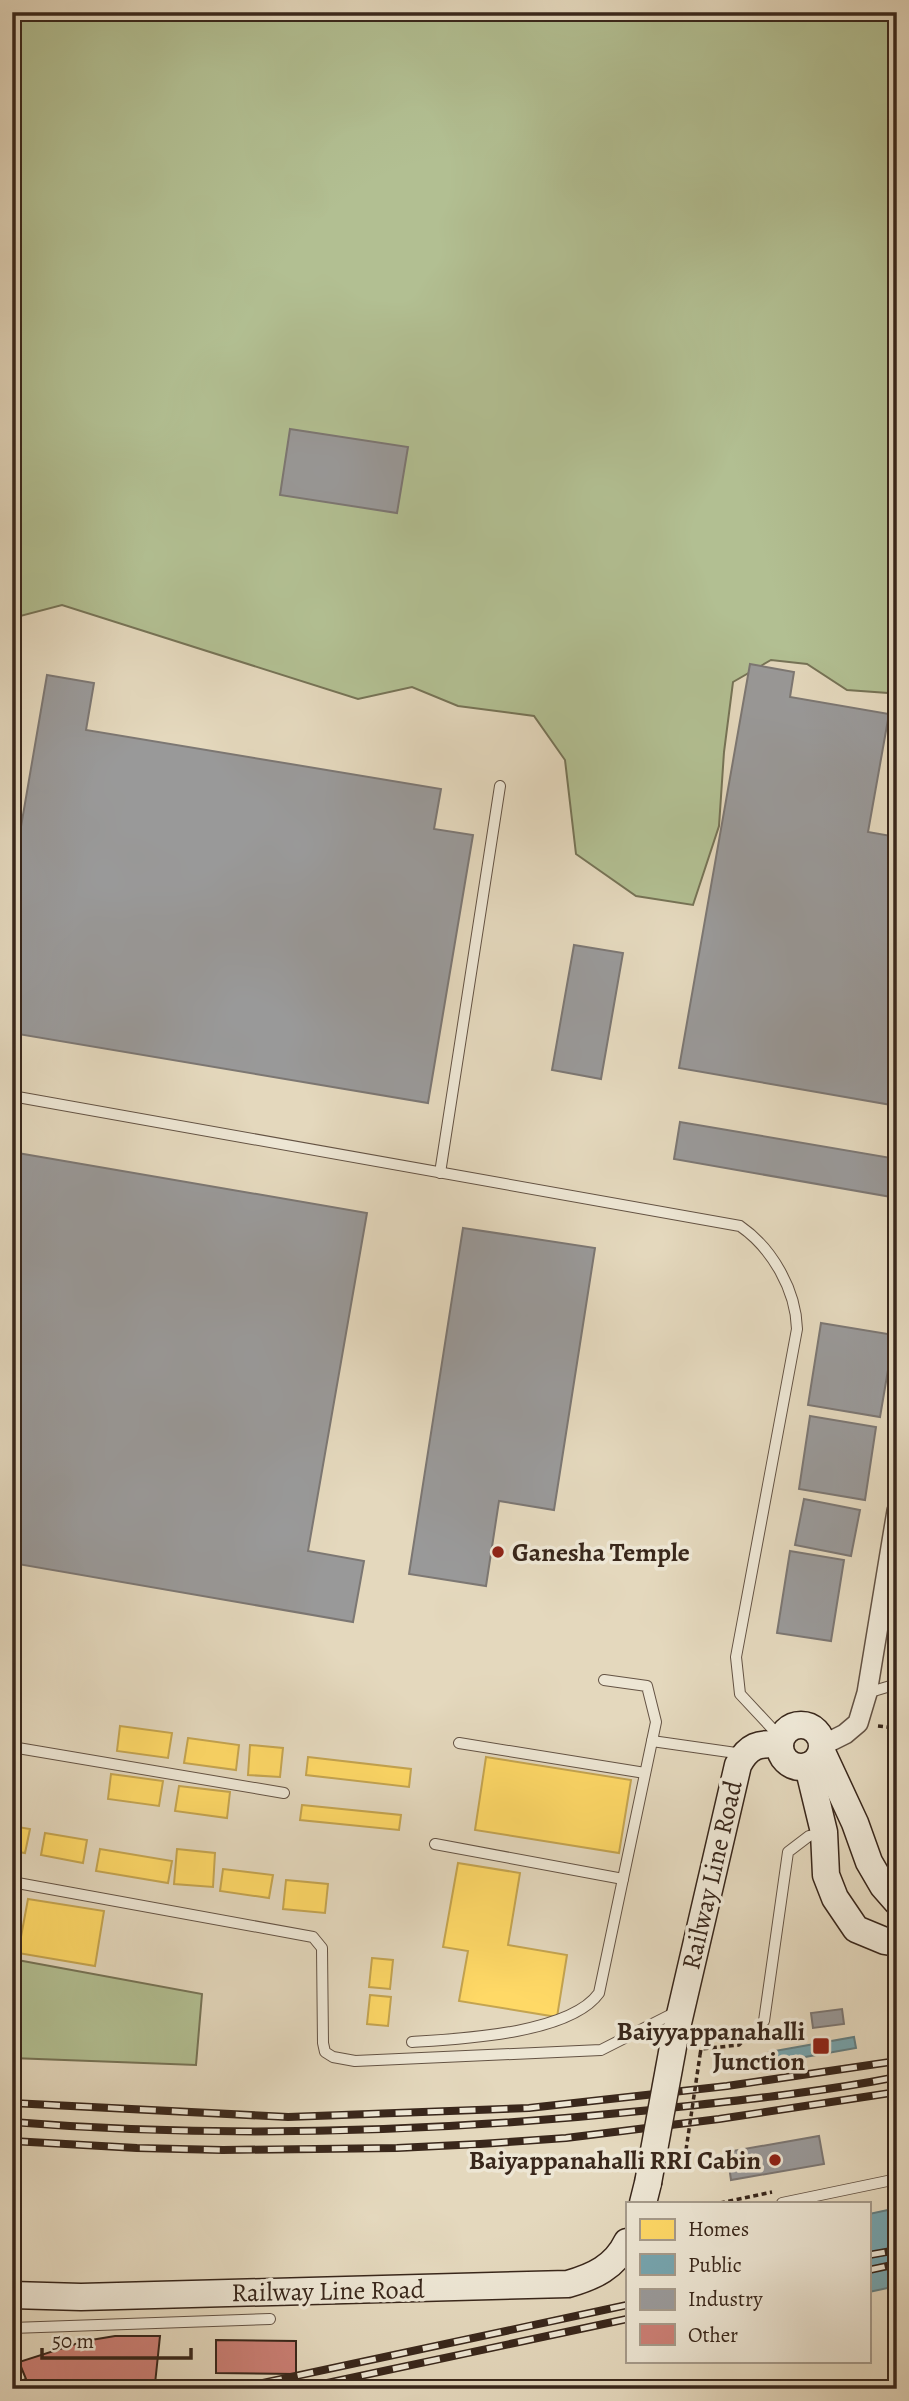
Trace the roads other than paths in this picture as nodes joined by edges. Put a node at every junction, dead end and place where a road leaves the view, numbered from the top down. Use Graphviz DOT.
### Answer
graph roads {
  1 [pos="499,786"];
  2 [pos="12,1096"];
  3 [pos="440,1172"];
  4 [pos="897,1511"];
  5 [pos="604,1680"];
  6 [pos="897,1684"];
  7 [pos="867,1693"];
  8 [pos="652,1741"];
  9 [pos="780,1741"];
  10 [pos="459,1743"];
  11 [pos="12,1747"];
  12 [pos="744,1754"];
  13 [pos="817,1755"];
  14 [pos="645,1773"];
  15 [pos="284,1793"];
  16 [pos="824,1832"];
  17 [pos="435,1844"];
  18 [pos="623,1879"];
  19 [pos="12,1882"];
  20 [pos="897,1902"];
  21 [pos="897,1943"];
  22 [pos="680,2010"];
  23 [pos="764,2021"];
  24 [pos="412,2042"];
  25 [pos="897,2179"];
  26 [pos="645,2193"];
  27 [pos="787,2202"];
  28 [pos="626,2244"];
  29 [pos="12,2295"];
  30 [pos="81,2297"];
  31 [pos="12,2303"];
  32 [pos="270,2319"];
  33 [pos="12,2328"];
  1 -- 3 [label="lane"];
  2 -- 3 [label="lane"];
  3 -- 9 [label="lane"];
  4 -- 7 [label="street"];
  5 -- 8 [label="lane"];
  6 -- 7 [label="lane"];
  7 -- 13 [label="street"];
  8 -- 12 [label="lane"];
  8 -- 14 [label="lane"];
  9 -- 12 [label="main road, Railway Line Road"];
  9 -- 13 [label="main road"];
  9 -- 13 [label="main road"];
  10 -- 14 [label="lane"];
  11 -- 15 [label="lane"];
  12 -- 22 [label="main road, Railway Line Road"];
  13 -- 16 [label="main road"];
  13 -- 20 [label="main road"];
  14 -- 18 [label="lane"];
  16 -- 21 [label="main road"];
  16 -- 23 [label="lane"];
  17 -- 18 [label="lane"];
  18 -- 24 [label="lane"];
  19 -- 22 [label="lane"];
  22 -- 26 [label="main road, Railway Line Road, bridge"];
  25 -- 27 [label="lane"];
  28 -- 30 [label="main road, Railway Line Road"];
  29 -- 30 [label="main road, Railway Line Road"];
  30 -- 31 [label="main road"];
  32 -- 33 [label="lane"];
}
